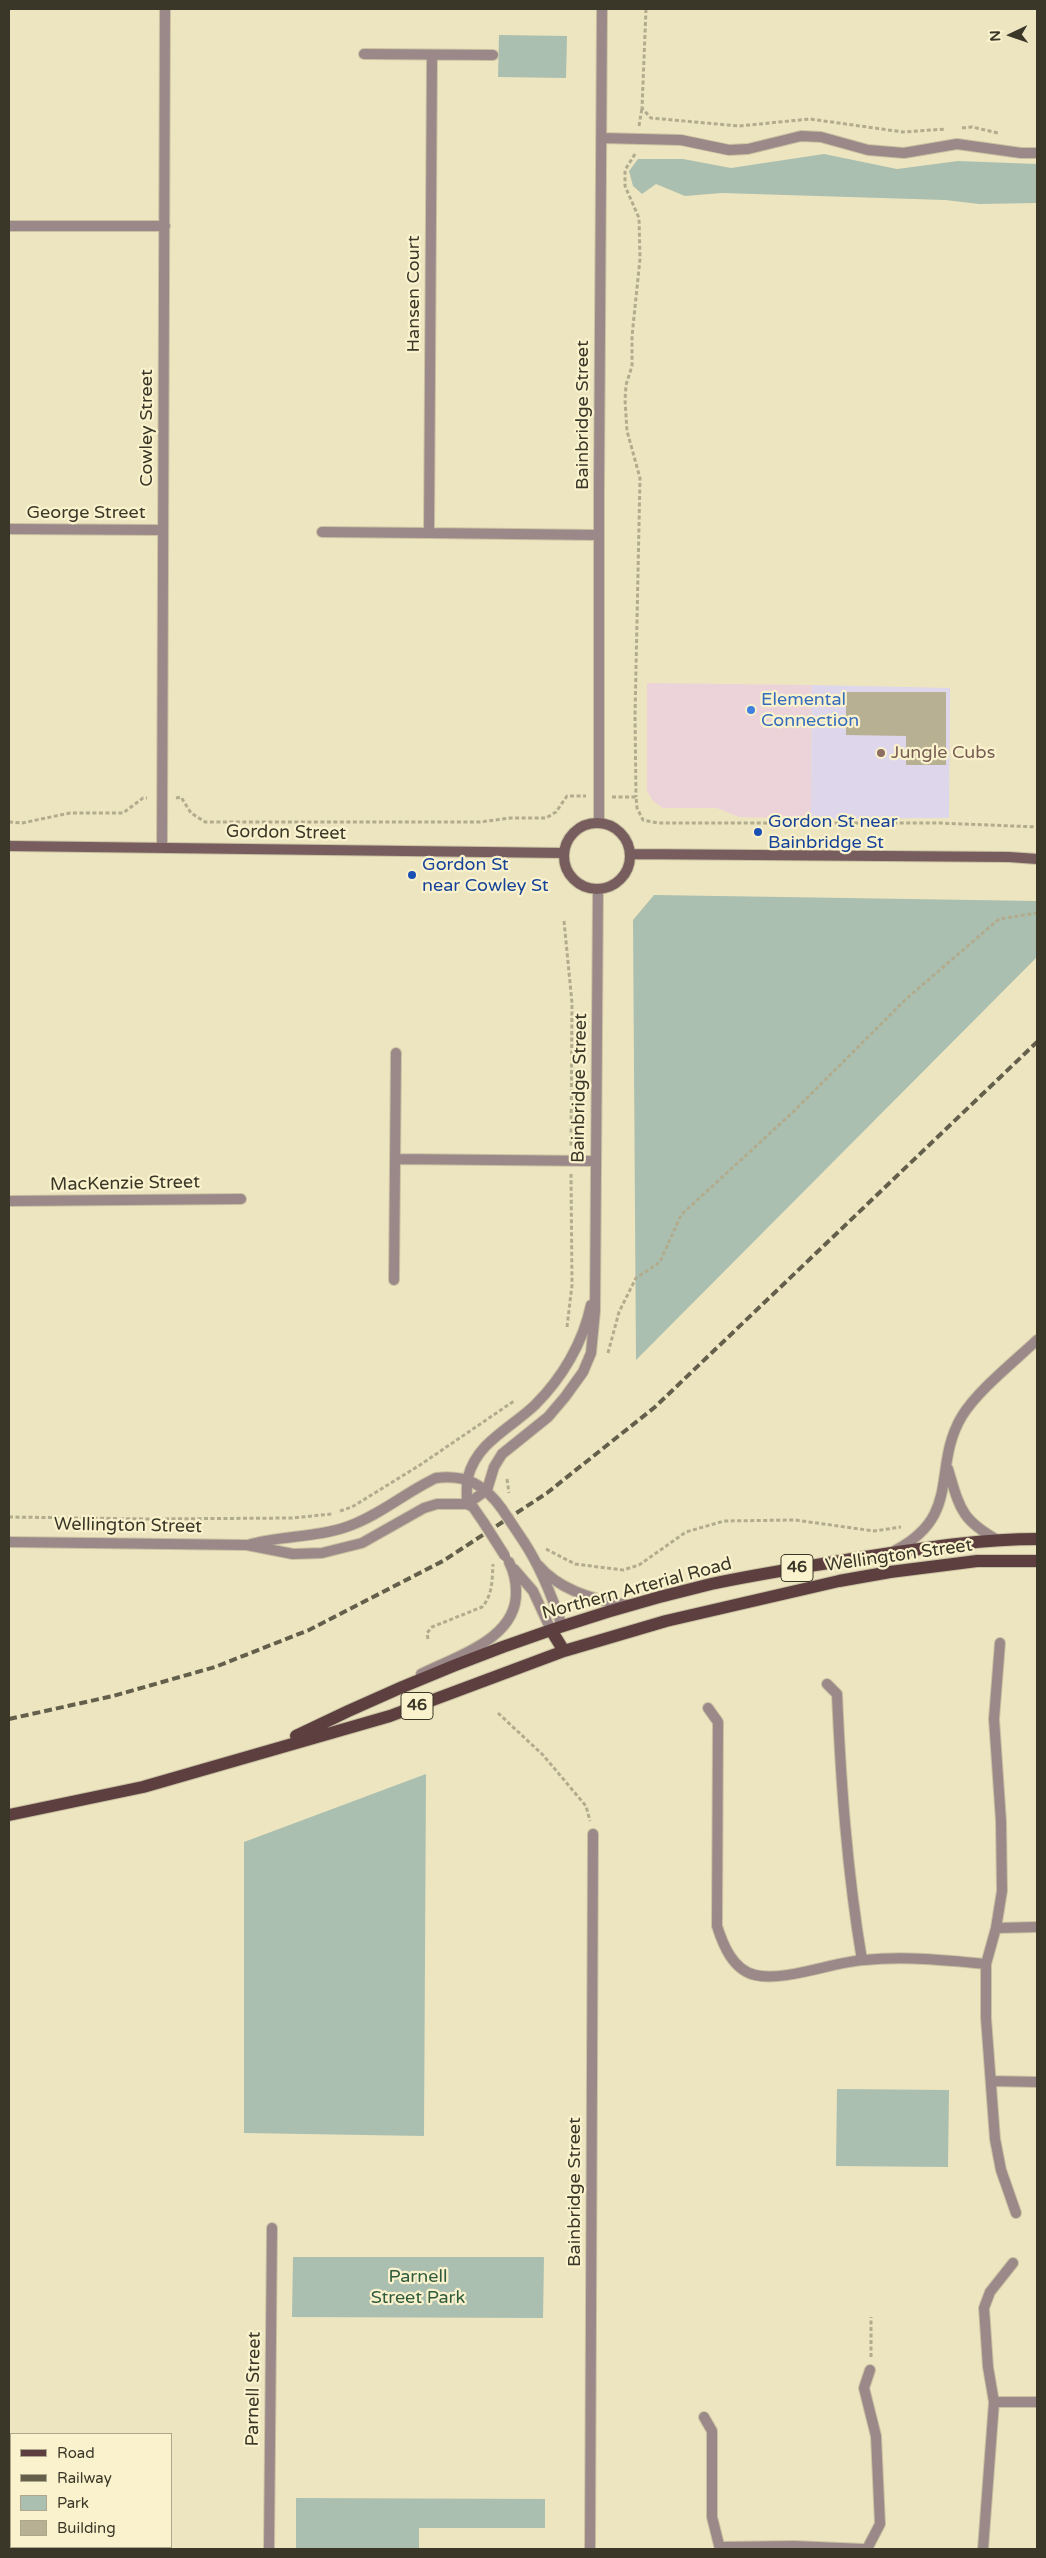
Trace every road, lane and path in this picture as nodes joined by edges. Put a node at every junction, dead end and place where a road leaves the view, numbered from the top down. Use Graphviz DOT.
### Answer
graph roads {
  1 [pos="165,9"];
  2 [pos="602,9"];
  3 [pos="646,9"];
  4 [pos="364,54"];
  5 [pos="432,55"];
  6 [pos="493,55"];
  7 [pos="642,108"];
  8 [pos="1000,133"];
  9 [pos="601,138"];
  10 [pos="638,139"];
  11 [pos="1037,152"];
  12 [pos="9,226"];
  13 [pos="165,226"];
  14 [pos="9,529"];
  15 [pos="163,530"];
  16 [pos="322,532"];
  17 [pos="429,533"];
  18 [pos="598,535"];
  19 [pos="581,796"];
  20 [pos="616,797"];
  21 [pos="636,797"];
  22 [pos="149,798"];
  23 [pos="175,798"];
  24 [pos="9,822"];
  25 [pos="599,822"];
  26 [pos="1037,827"];
  27 [pos="9,846"];
  28 [pos="162,847"];
  29 [pos="564,853"];
  30 [pos="1037,853"];
  31 [pos="630,854"];
  32 [pos="1010,857"];
  33 [pos="1037,860"];
  34 [pos="598,889"];
  35 [pos="1037,913"];
  36 [pos="564,921"];
  37 [pos="396,1053"];
  38 [pos="395,1159"];
  39 [pos="570,1161"];
  40 [pos="595,1161"];
  41 [pos="241,1199"];
  42 [pos="9,1201"];
  43 [pos="394,1280"];
  44 [pos="595,1287"];
  45 [pos="566,1332"];
  46 [pos="1037,1340"];
  47 [pos="605,1362"];
  48 [pos="520,1397"];
  49 [pos="947,1466"];
  50 [pos="508,1476"];
  51 [pos="468,1479"];
  52 [pos="487,1490"];
  53 [pos="510,1497"];
  54 [pos="467,1504"];
  55 [pos="9,1517"];
  56 [pos="904,1526"];
  57 [pos="1037,1539"];
  58 [pos="999,1541"];
  59 [pos="9,1542"];
  60 [pos="540,1543"];
  61 [pos="247,1545"];
  62 [pos="889,1554"];
  63 [pos="507,1559"];
  64 [pos="1037,1561"];
  65 [pos="493,1563"];
  66 [pos="538,1565"];
  67 [pos="631,1605"];
  68 [pos="556,1628"];
  69 [pos="428,1639"];
  70 [pos="1000,1643"];
  71 [pos="564,1651"];
  72 [pos="827,1684"];
  73 [pos="708,1708"];
  74 [pos="498,1713"];
  75 [pos="339,1715"];
  76 [pos="267,1750"];
  77 [pos="9,1815"];
  78 [pos="593,1834"];
  79 [pos="1037,1927"];
  80 [pos="996,1928"];
  81 [pos="862,1960"];
  82 [pos="986,1964"];
  83 [pos="991,2081"];
  84 [pos="1037,2082"];
  85 [pos="1016,2213"];
  86 [pos="272,2228"];
  87 [pos="1013,2263"];
  88 [pos="871,2317"];
  89 [pos="870,2370"];
  90 [pos="994,2402"];
  91 [pos="1037,2402"];
  92 [pos="704,2417"];
  93 [pos="721,2548"];
  94 [pos="269,2549"];
  95 [pos="590,2549"];
  96 [pos="863,2549"];
  97 [pos="867,2549"];
  98 [pos="983,2549"];
  1 -- 13 [label="street, Cowley Street"];
  2 -- 9 [label="street, Bainbridge Street"];
  3 -- 7 [label="path"];
  4 -- 5 [label="street"];
  5 -- 6 [label="street"];
  5 -- 17 [label="street, Hansen Court"];
  7 -- 8 [label="path"];
  7 -- 10 [label="path"];
  9 -- 10 [label="street"];
  9 -- 18 [label="street, Bainbridge Street"];
  10 -- 11 [label="street"];
  10 -- 21 [label="path"];
  12 -- 13 [label="street"];
  13 -- 15 [label="street, Cowley Street"];
  14 -- 15 [label="street, George Street"];
  15 -- 28 [label="street, Cowley Street"];
  16 -- 17 [label="street"];
  17 -- 18 [label="street"];
  18 -- 25 [label="street, Bainbridge Street"];
  19 -- 23 [label="path"];
  20 -- 21 [label="path"];
  21 -- 26 [label="path"];
  22 -- 24 [label="path"];
  25 -- 29 [label="street"];
  25 -- 31 [label="street"];
  27 -- 28 [label="street, Gordon Street"];
  28 -- 29 [label="street, Gordon Street"];
  29 -- 34 [label="street"];
  30 -- 32 [label="street"];
  31 -- 32 [label="street"];
  31 -- 34 [label="street"];
  32 -- 33 [label="street"];
  34 -- 40 [label="street, Bainbridge Street"];
  35 -- 47 [label="path"];
  36 -- 39 [label="path"];
  37 -- 38 [label="street"];
  38 -- 39 [label="street"];
  38 -- 43 [label="street"];
  39 -- 40 [label="street"];
  39 -- 45 [label="path"];
  40 -- 44 [label="street, Bainbridge Street"];
  41 -- 42 [label="street, MacKenzie Street"];
  44 -- 51 [label="street, Bainbridge Street"];
  44 -- 52 [label="street, Bainbridge Street"];
  46 -- 49 [label="street"];
  48 -- 55 [label="path"];
  49 -- 58 [label="street"];
  49 -- 62 [label="street"];
  50 -- 53 [label="path"];
  51 -- 52 [label="street, Wellington Street"];
  51 -- 54 [label="street"];
  51 -- 61 [label="street, Wellington Street"];
  52 -- 54 [label="street"];
  52 -- 66 [label="street, Wellington Street, bridge"];
  54 -- 61 [label="street, Wellington Street"];
  54 -- 63 [label="street, bridge"];
  56 -- 60 [label="path"];
  57 -- 58 [label="main road, Northern Arterial Road / 46"];
  58 -- 62 [label="main road, Northern Arterial Road / 46"];
  59 -- 61 [label="street, Wellington Street"];
  62 -- 67 [label="main road, Northern Arterial Road / 46"];
  63 -- 68 [label="street"];
  63 -- 75 [label="street"];
  64 -- 71 [label="main road, Wellington Street / 46"];
  65 -- 69 [label="path"];
  66 -- 67 [label="street"];
  66 -- 68 [label="street, Wellington Street"];
  67 -- 68 [label="main road, Northern Arterial Road / 46"];
  68 -- 71 [label="main road"];
  68 -- 75 [label="main road, Northern Arterial Road / 46"];
  70 -- 80 [label="street"];
  71 -- 76 [label="main road, Northern Arterial Road / 46"];
  72 -- 81 [label="street"];
  73 -- 81 [label="street"];
  74 -- 78 [label="path"];
  75 -- 76 [label="main road, Northern Arterial Road / 46"];
  76 -- 77 [label="main road, Northern Arterial Road / 46"];
  78 -- 95 [label="street, Bainbridge Street"];
  79 -- 80 [label="street"];
  80 -- 82 [label="street"];
  81 -- 82 [label="street"];
  82 -- 83 [label="street"];
  83 -- 84 [label="street"];
  83 -- 85 [label="street"];
  86 -- 94 [label="street, Parnell Street"];
  87 -- 90 [label="street"];
  88 -- 89 [label="path"];
  89 -- 97 [label="street"];
  90 -- 91 [label="street"];
  90 -- 98 [label="street"];
  92 -- 93 [label="street"];
  93 -- 96 [label="street"];
}
